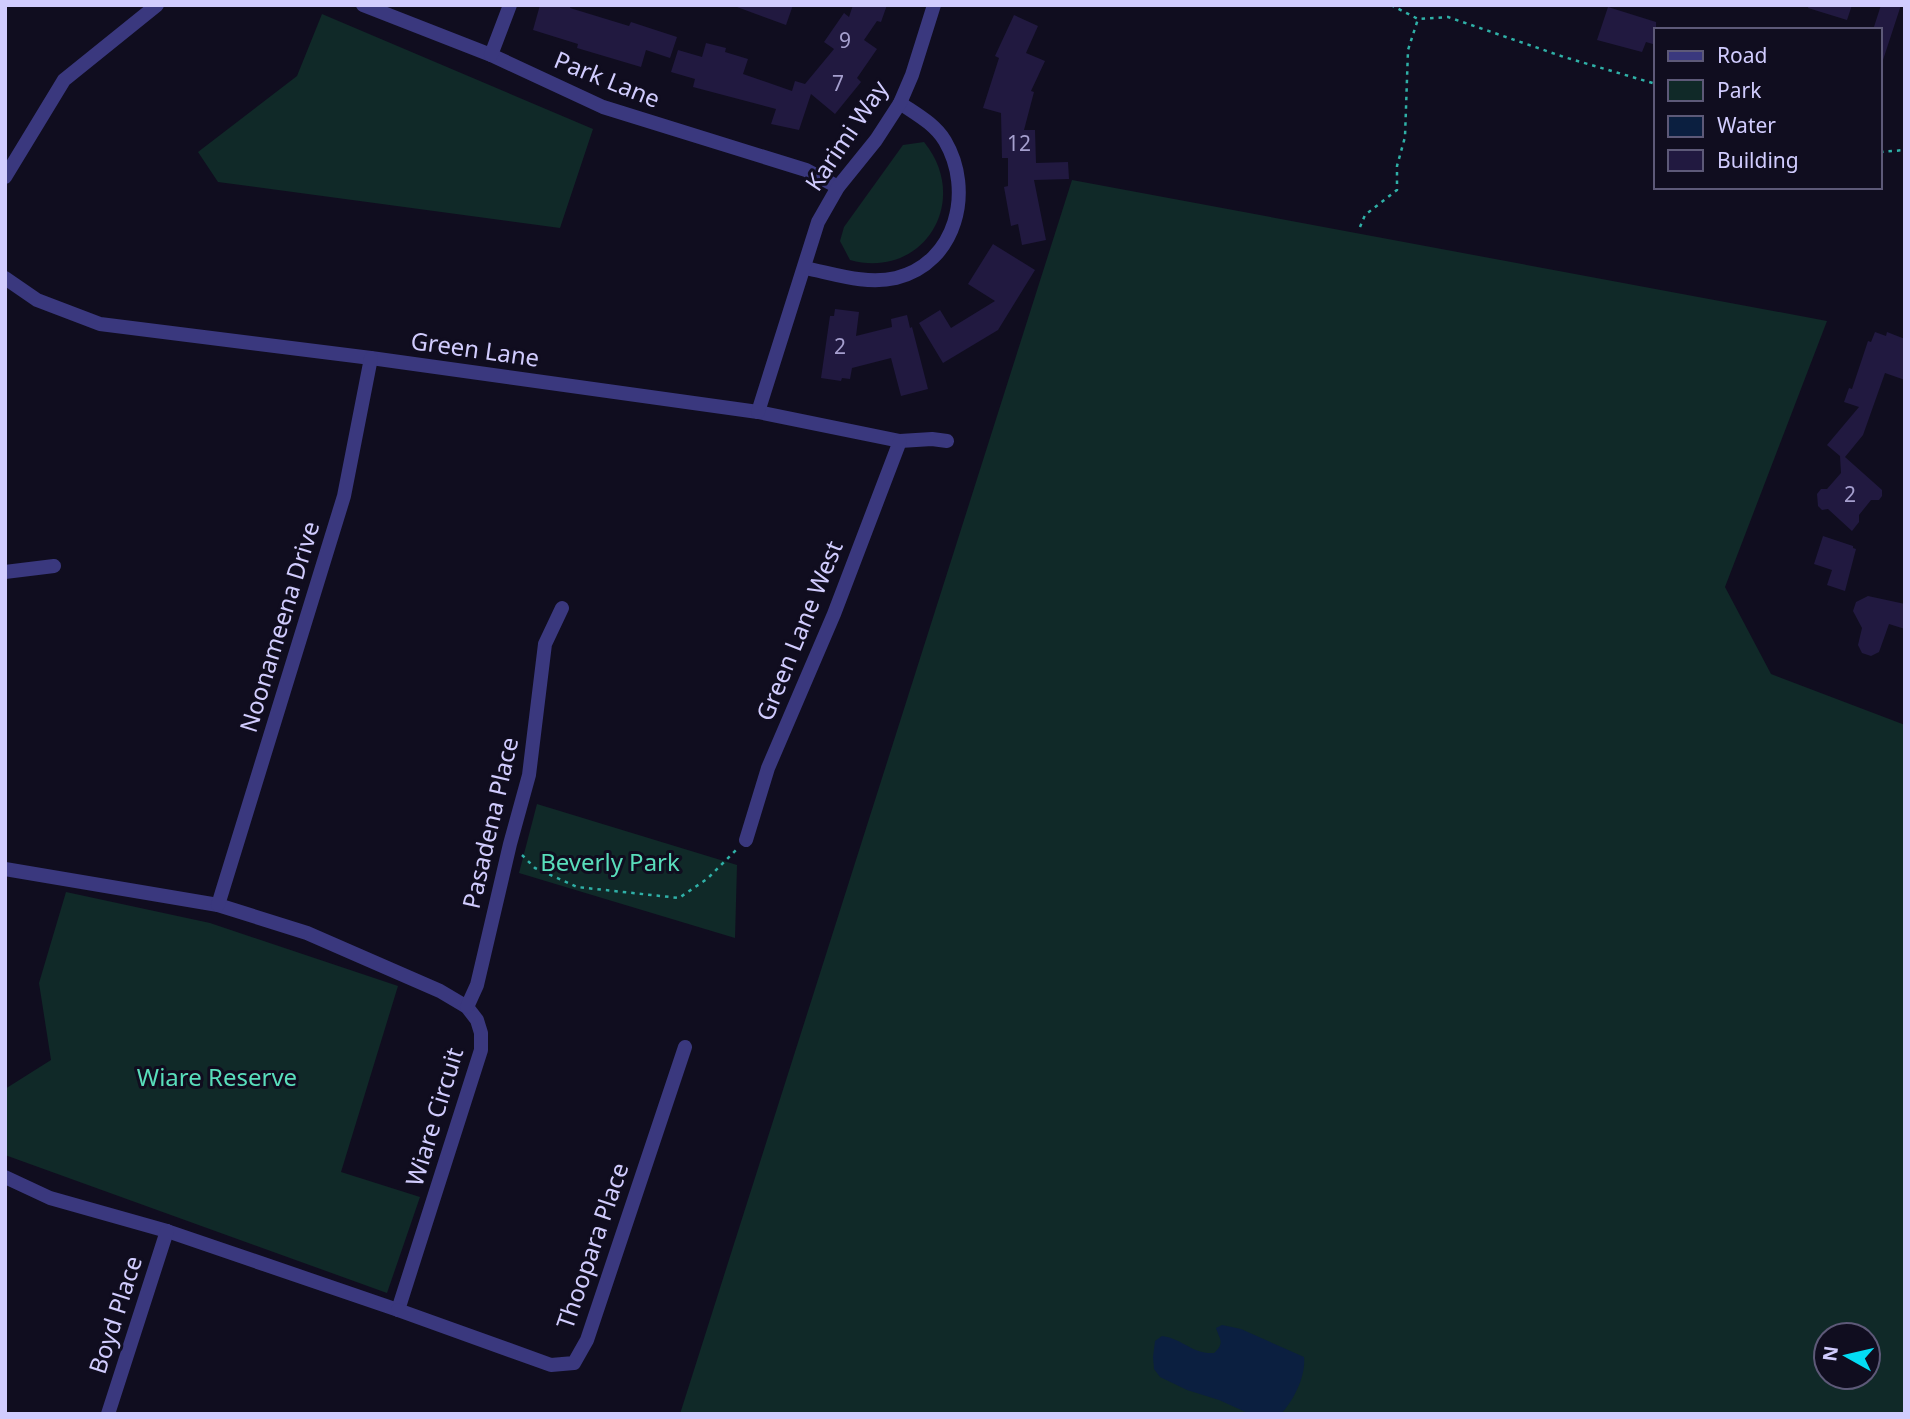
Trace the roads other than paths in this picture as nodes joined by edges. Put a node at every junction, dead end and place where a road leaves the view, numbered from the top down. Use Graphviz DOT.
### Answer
graph roads {
  1 [pos="157,5"];
  2 [pos="363,5"];
  3 [pos="510,5"];
  4 [pos="934,5"];
  5 [pos="491,55"];
  6 [pos="900,103"];
  7 [pos="5,177"];
  8 [pos="838,187"];
  9 [pos="805,268"];
  10 [pos="5,278"];
  11 [pos="372,358"];
  12 [pos="758,412"];
  13 [pos="900,441"];
  14 [pos="947,442"];
  15 [pos="54,566"];
  16 [pos="5,572"];
  17 [pos="562,608"];
  18 [pos="746,840"];
  19 [pos="5,869"];
  20 [pos="218,905"];
  21 [pos="467,1007"];
  22 [pos="685,1047"];
  23 [pos="5,1177"];
  24 [pos="167,1231"];
  25 [pos="398,1310"];
  26 [pos="108,1414"];
  1 -- 7 [label="street"];
  2 -- 5 [label="street, Park Lane"];
  3 -- 5 [label="street"];
  4 -- 6 [label="street, Karimi Way"];
  5 -- 8 [label="street, Park Lane"];
  6 -- 8 [label="street, Karimi Way"];
  6 -- 9 [label="street"];
  8 -- 9 [label="street, Karimi Way"];
  9 -- 12 [label="street, Karimi Way"];
  10 -- 11 [label="street, Green Lane"];
  11 -- 12 [label="street, Green Lane"];
  11 -- 20 [label="street, Noonameena Drive"];
  12 -- 13 [label="street, Green Lane"];
  13 -- 14 [label="street, Green Lane"];
  13 -- 18 [label="street, Green Lane West"];
  15 -- 16 [label="street"];
  17 -- 21 [label="street, Pasadena Place"];
  19 -- 20 [label="street"];
  20 -- 21 [label="street"];
  21 -- 25 [label="street, Wiare Circuit"];
  22 -- 25 [label="street, Thoopara Place"];
  23 -- 24 [label="street"];
  24 -- 25 [label="street"];
  24 -- 26 [label="street, Boyd Place"];
}
